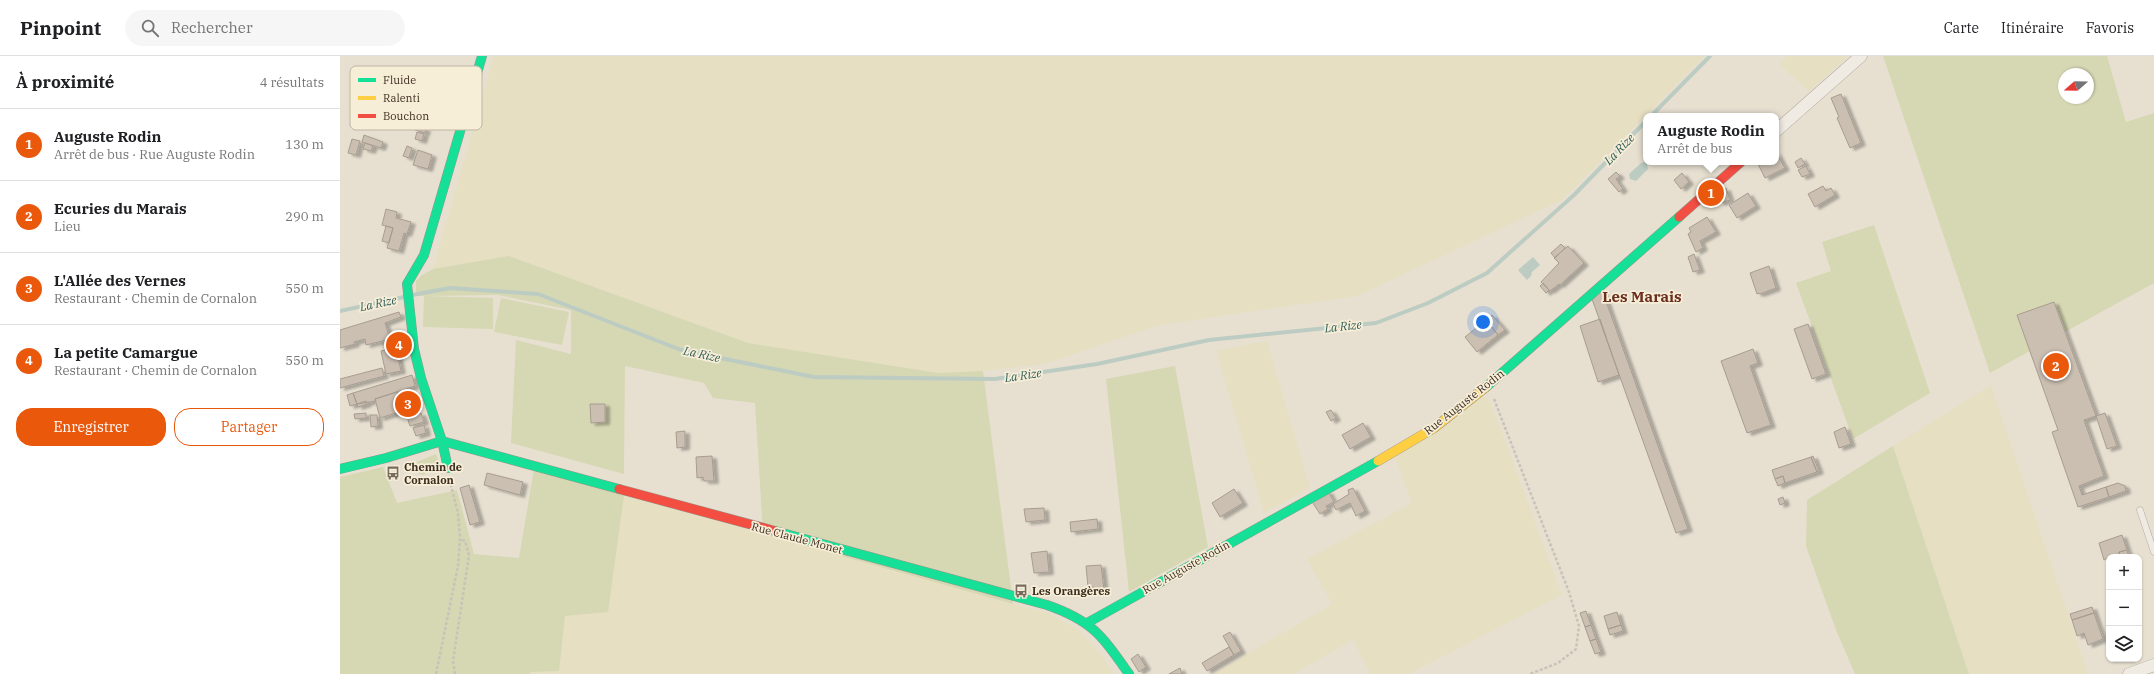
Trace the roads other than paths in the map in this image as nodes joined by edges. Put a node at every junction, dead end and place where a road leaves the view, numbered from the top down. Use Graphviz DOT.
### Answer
graph roads {
  1 [pos="482,56"];
  2 [pos="1861,56"];
  3 [pos="479,66"];
  4 [pos="1779,128"];
  5 [pos="460,130"];
  6 [pos="1737,165"];
  7 [pos="442,441"];
  8 [pos="448,468"];
  9 [pos="340,469"];
  10 [pos="2140,510"];
  11 [pos="2154,552"];
  12 [pos="1086,623"];
  13 [pos="2154,665"];
  14 [pos="1128,674"];
  15 [pos="2129,674"];
  1 -- 3 [label="street"];
  2 -- 4 [label="street"];
  5 -- 7 [label="street"];
  6 -- 12 [label="street, Rue Auguste Rodin"];
  7 -- 8 [label="street"];
  7 -- 9 [label="street"];
  7 -- 12 [label="street, Rue Claude Monet"];
  10 -- 11 [label="lane"];
  12 -- 14 [label="street, Rue Claude Monet"];
  13 -- 15 [label="street"];
}
